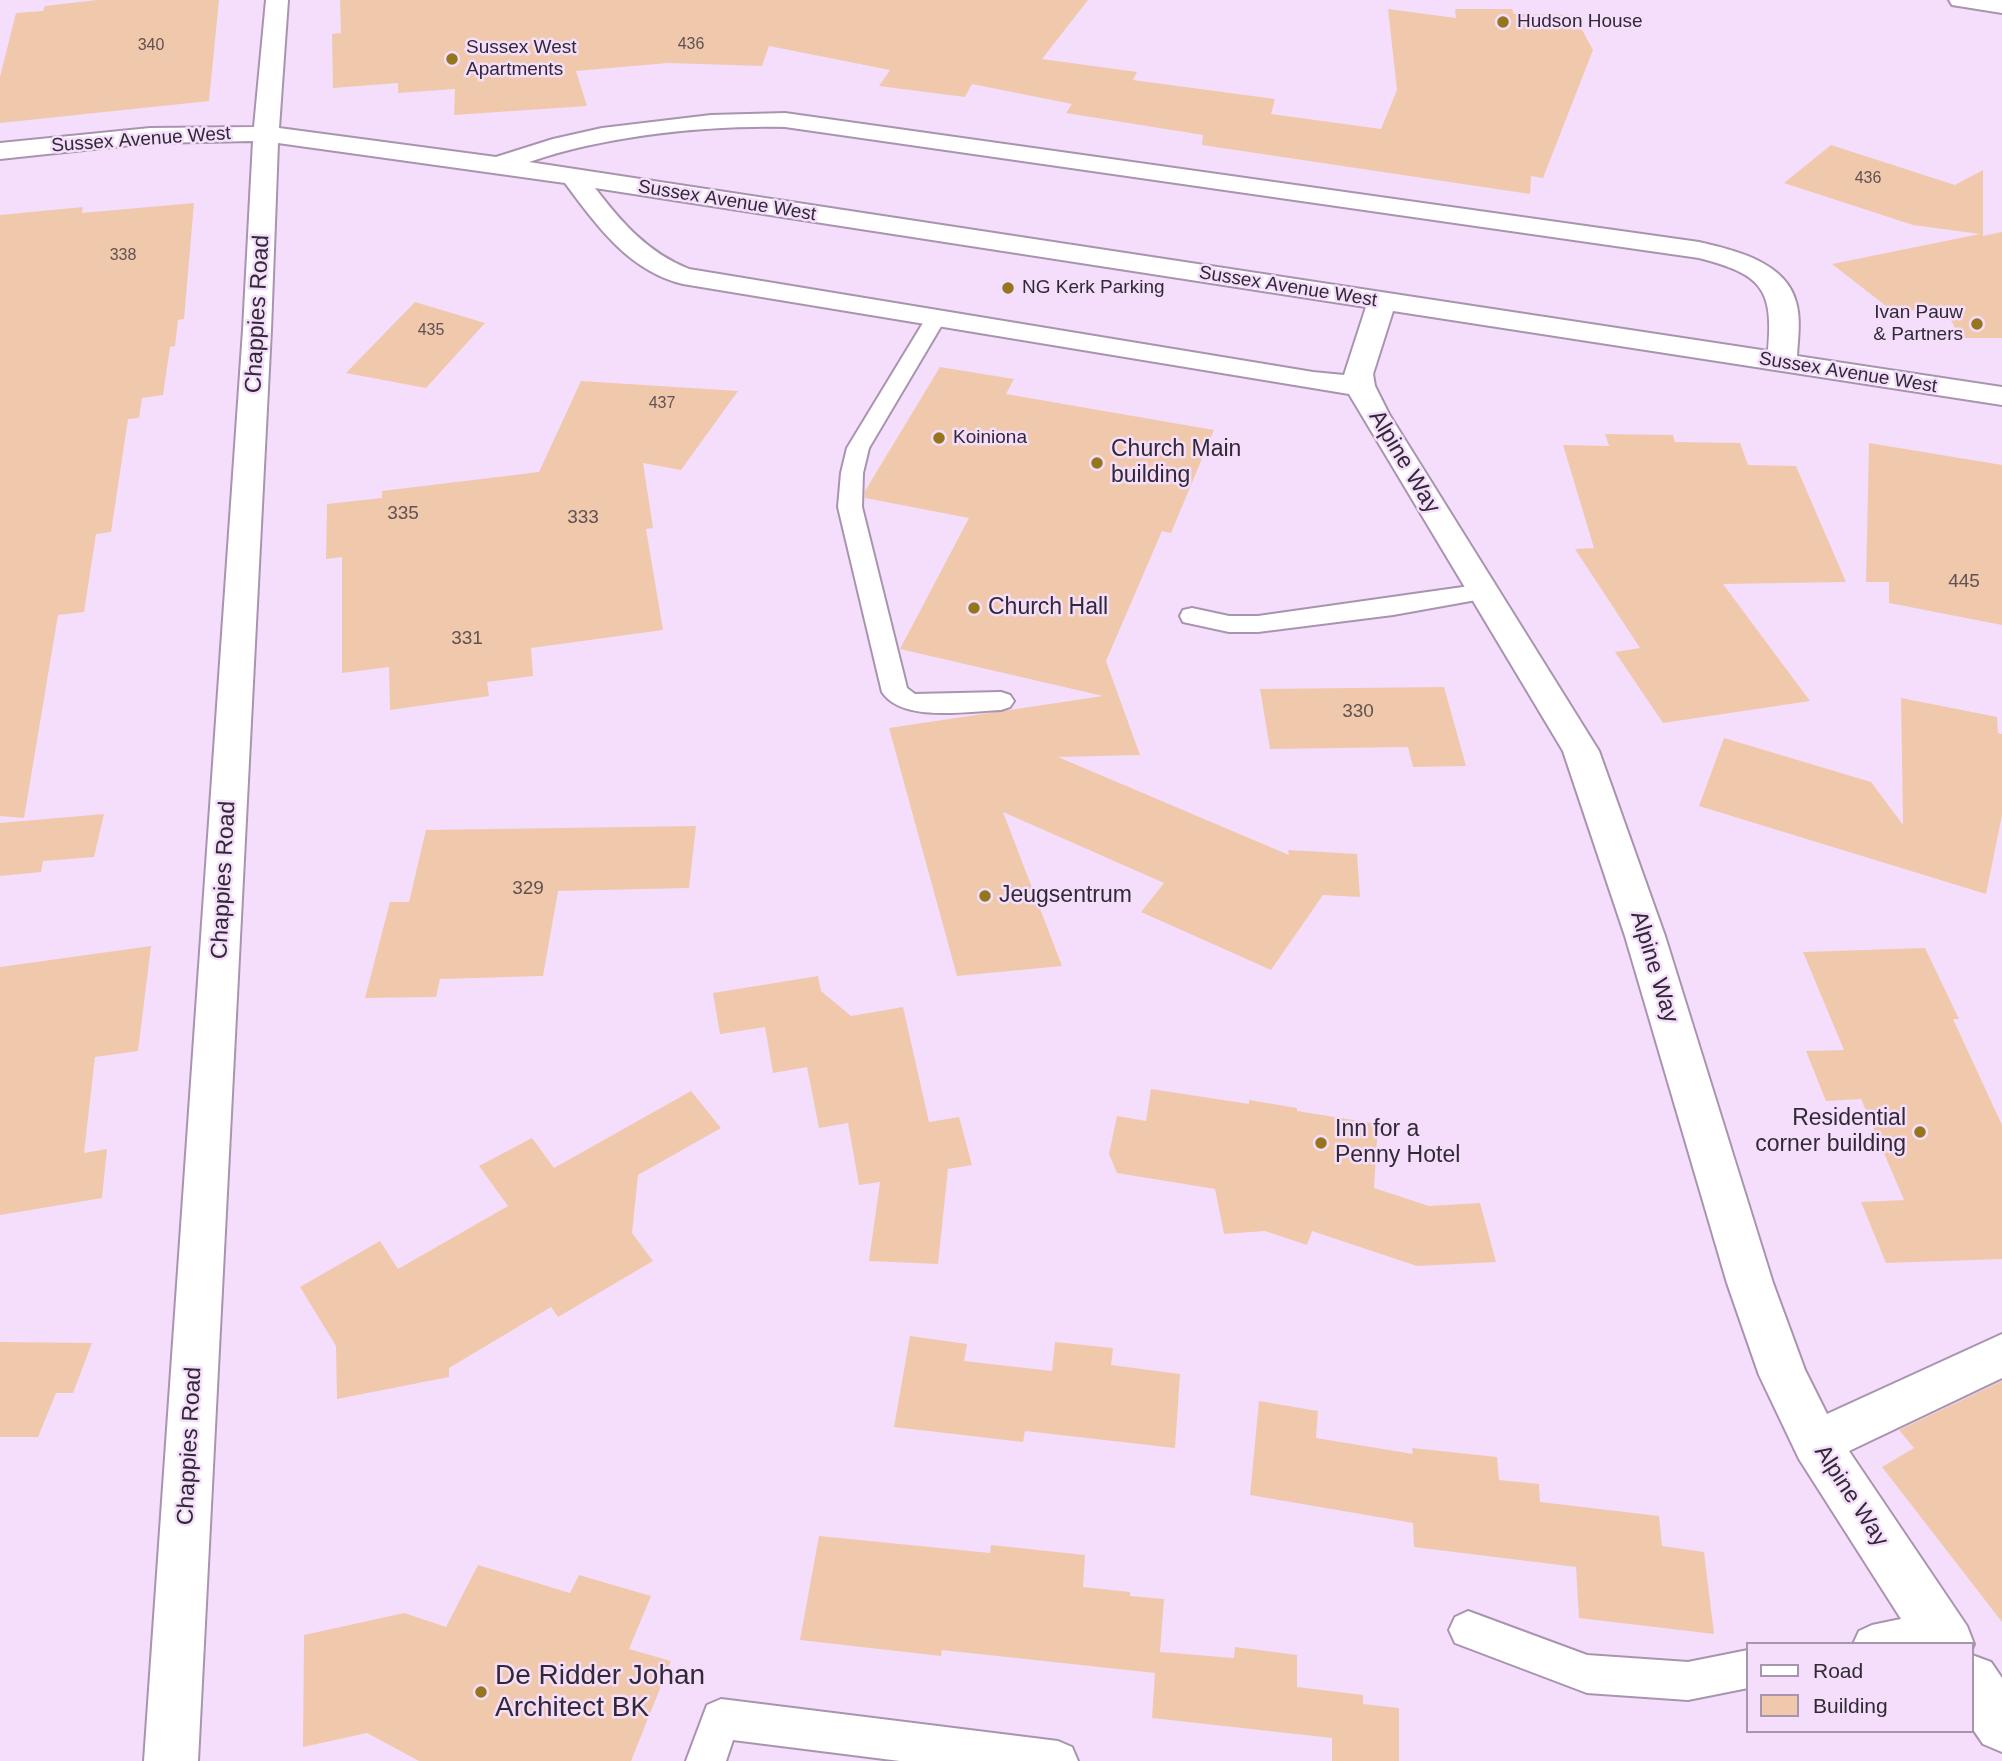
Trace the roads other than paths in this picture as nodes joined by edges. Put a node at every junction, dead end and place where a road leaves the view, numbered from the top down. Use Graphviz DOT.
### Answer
graph roads {
  1 [pos="277,0"];
  2 [pos="1960,0"];
  3 [pos="2002,6"];
  4 [pos="266,136"];
  5 [pos="0,151"];
  6 [pos="497,165"];
  7 [pos="574,177"];
  8 [pos="1382,301"];
  9 [pos="936,318"];
  10 [pos="1782,363"];
  11 [pos="1360,386"];
  12 [pos="2002,396"];
  13 [pos="1484,592"];
  14 [pos="1192,616"];
  15 [pos="1000,701"];
  16 [pos="2002,1355"];
  17 [pos="1816,1443"];
  18 [pos="1468,1630"];
  19 [pos="1943,1637"];
  20 [pos="1892,1642"];
  21 [pos="1746,1669"];
  22 [pos="1974,1684"];
  23 [pos="2002,1725"];
  24 [pos="170,1761"];
  25 [pos="706,1761"];
  26 [pos="1058,1761"];
  1 -- 4 [label="street, Chappies Road"];
  2 -- 3 [label="street"];
  4 -- 5 [label="street, Sussex Avenue West"];
  4 -- 6 [label="street, Sussex Avenue West"];
  4 -- 24 [label="street, Chappies Road"];
  6 -- 7 [label="street, Sussex Avenue West"];
  6 -- 10 [label="street"];
  7 -- 8 [label="street, Sussex Avenue West"];
  7 -- 9 [label="street"];
  8 -- 10 [label="street, Sussex Avenue West"];
  8 -- 11 [label="street, Alpine Way"];
  9 -- 11 [label="street"];
  9 -- 15 [label="lane"];
  10 -- 12 [label="street, Sussex Avenue West"];
  11 -- 13 [label="street, Alpine Way"];
  13 -- 14 [label="lane"];
  13 -- 17 [label="street, Alpine Way"];
  16 -- 17 [label="street"];
  17 -- 19 [label="street, Alpine Way"];
  18 -- 21 [label="lane"];
  19 -- 20 [label="lane"];
  22 -- 23 [label="street"];
  25 -- 26 [label="lane"];
}
